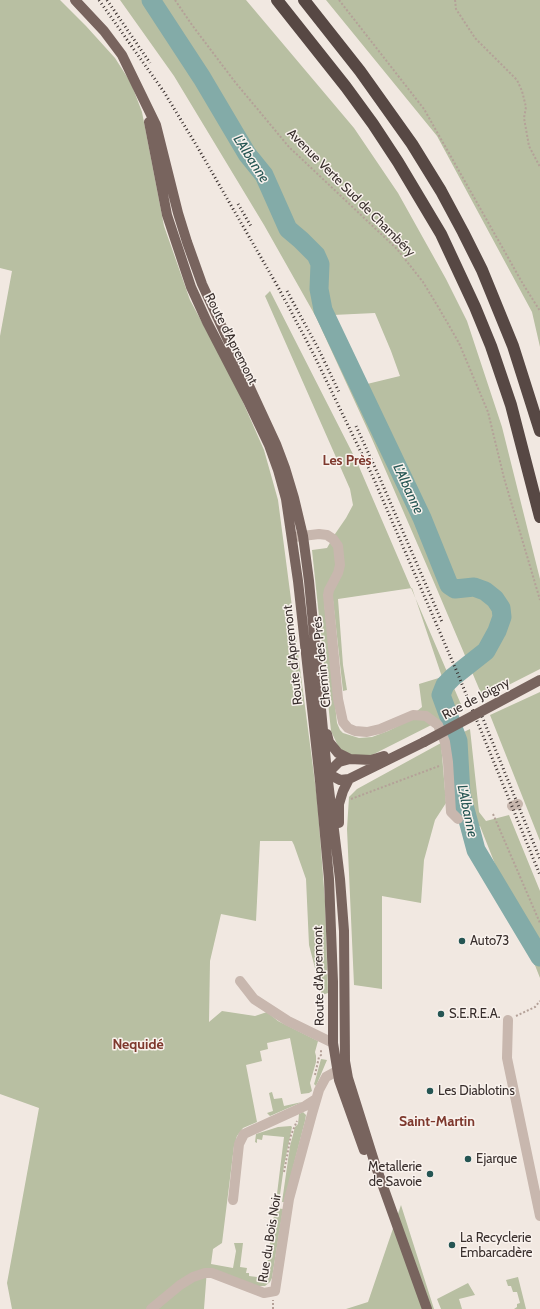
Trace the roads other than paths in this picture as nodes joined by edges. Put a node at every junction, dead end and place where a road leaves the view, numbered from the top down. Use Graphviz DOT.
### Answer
graph roads {
  1 [pos="75,0"];
  2 [pos="277,0"];
  3 [pos="304,0"];
  4 [pos="140,89"];
  5 [pos="209,298"];
  6 [pos="198,303"];
  7 [pos="540,431"];
  8 [pos="540,517"];
  9 [pos="303,536"];
  10 [pos="292,537"];
  11 [pos="540,680"];
  12 [pos="323,719"];
  13 [pos="424,742"];
  14 [pos="350,759"];
  15 [pos="317,767"];
  16 [pos="327,773"];
  17 [pos="349,779"];
  18 [pos="320,781"];
  19 [pos="458,819"];
  20 [pos="340,879"];
  21 [pos="240,981"];
  22 [pos="508,1020"];
  23 [pos="333,1042"];
  24 [pos="342,1070"];
  25 [pos="316,1099"];
  26 [pos="233,1200"];
  27 [pos="540,1216"];
  28 [pos="151,1309"];
  29 [pos="427,1309"];
  1 -- 4 [label="main road, Route d'Apremont"];
  2 -- 8 [label="highway"];
  3 -- 7 [label="highway"];
  4 -- 5 [label="main road, Route d'Apremont"];
  4 -- 6 [label="main road, Route d'Apremont"];
  5 -- 6 [label="street"];
  5 -- 9 [label="main road, Route d'Apremont"];
  6 -- 10 [label="main road, Route d'Apremont"];
  9 -- 10 [label="street, Chemin des Prés"];
  9 -- 12 [label="main road, Route d'Apremont"];
  9 -- 19 [label="street, Chemin des Prés"];
  10 -- 15 [label="main road, Route d'Apremont"];
  11 -- 13 [label="main road, Rue de Joigny, bridge"];
  12 -- 14 [label="main road"];
  12 -- 16 [label="main road, Route d'Apremont"];
  13 -- 14 [label="main road, Rue de Joigny"];
  13 -- 17 [label="main road, Rue de Joigny"];
  14 -- 16 [label="main road, Rue de Joigny"];
  15 -- 16 [label="main road"];
  15 -- 18 [label="main road, Route d'Apremont"];
  16 -- 17 [label="main road"];
  16 -- 18 [label="main road, Rue de Joigny"];
  16 -- 20 [label="main road, Route d'Apremont"];
  17 -- 20 [label="main road"];
  18 -- 23 [label="main road, Route d'Apremont"];
  20 -- 24 [label="main road, Route d'Apremont"];
  21 -- 23 [label="street"];
  22 -- 27 [label="street"];
  23 -- 24 [label="main road, Route d'Apremont"];
  24 -- 25 [label="street, Rue du Bois Noir"];
  24 -- 29 [label="main road, Route d'Apremont"];
  25 -- 26 [label="street"];
  25 -- 28 [label="street, Rue du Bois Noir"];
}
